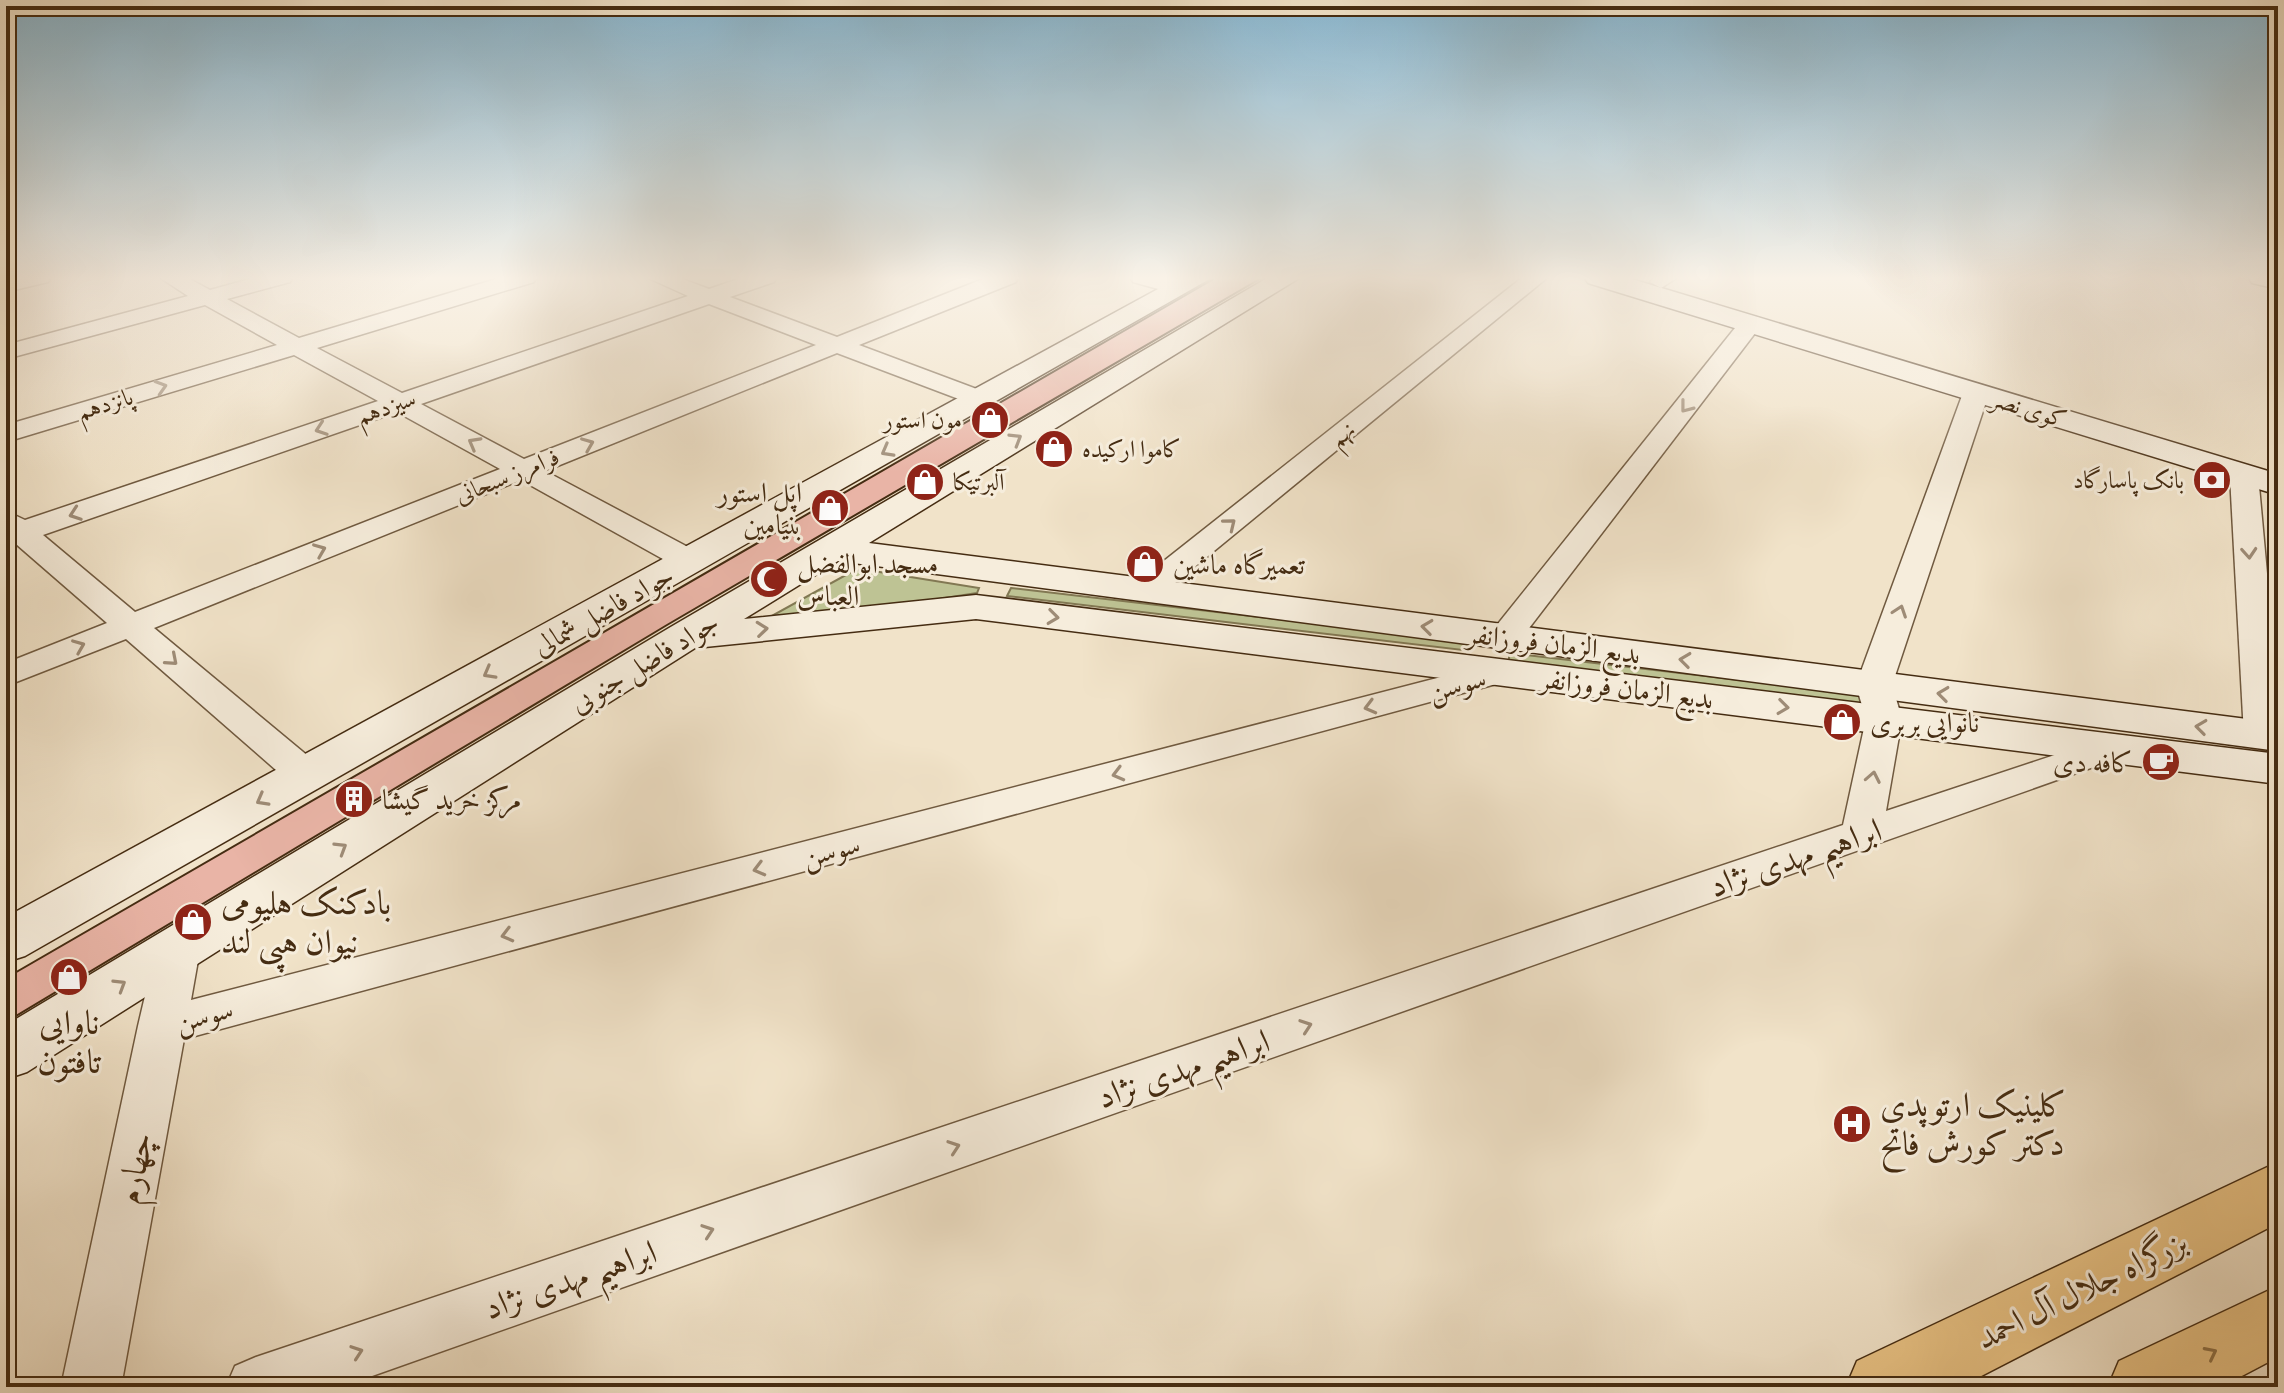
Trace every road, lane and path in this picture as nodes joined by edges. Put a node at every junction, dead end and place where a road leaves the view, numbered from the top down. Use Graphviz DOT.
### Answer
graph roads {
  1 [pos="43,342"];
  2 [pos="290,342"];
  3 [pos="310,342"];
  4 [pos="577,342"];
  5 [pos="829,342"];
  6 [pos="845,342"];
  7 [pos="1084,342"];
  8 [pos="1179,342"];
  9 [pos="1456,342"];
  10 [pos="1737,342"];
  11 [pos="1812,342"];
  12 [pos="1866,342"];
  13 [pos="837,345"];
  14 [pos="297,346"];
  15 [pos="6,352"];
  16 [pos="1976,393"];
  17 [pos="981,399"];
  18 [pos="399,403"];
  19 [pos="6,434"];
  20 [pos="2278,466"];
  21 [pos="523,470"];
  22 [pos="2244,475"];
  23 [pos="2278,485"];
  24 [pos="11,529"];
  25 [pos="831,549"];
  26 [pos="690,561"];
  27 [pos="1004,572"];
  28 [pos="1147,590"];
  29 [pos="976,607"];
  30 [pos="131,626"];
  31 [pos="684,637"];
  32 [pos="1502,655"];
  33 [pos="6,675"];
  34 [pos="1879,702"];
  35 [pos="2273,747"];
  36 [pos="2109,749"];
  37 [pos="306,775"];
  38 [pos="1862,834"];
  39 [pos="6,942"];
  40 [pos="178,949"];
  41 [pos="162,1026"];
  42 [pos="6,1055"];
  43 [pos="2278,1191"];
  44 [pos="2278,1320"];
  45 [pos="91,1387"];
  46 [pos="256,1387"];
  47 [pos="1883,1387"];
  48 [pos="2145,1387"];
  1 -- 15 [label="street"];
  2 -- 14 [label="street"];
  3 -- 14 [label="street, پانزدهم"];
  4 -- 18 [label="street, سیزدهم"];
  5 -- 13 [label="street"];
  6 -- 13 [label="street, فرامرز سبحانی"];
  7 -- 17 [label="street, جواد فاضل شمالی"];
  25 -- 8 [label="street, جواد فاضل جنوبی, one-way"];
  28 -- 9 [label="street, نهم, one-way"];
  10 -- 32 [label="street, one-way"];
  11 -- 16 [label="street, کوی نصر"];
  12 -- 20 [label="street, کوی نصر"];
  13 -- 17 [label="street"];
  21 -- 13 [label="street, فرامرز سبحانی, one-way"];
  14 -- 18 [label="street"];
  19 -- 14 [label="street, پانزدهم, one-way"];
  16 -- 22 [label="street, کوی نصر"];
  34 -- 16 [label="street, one-way"];
  17 -- 26 [label="street, جواد فاضل شمالی, one-way"];
  21 -- 18 [label="street, one-way"];
  18 -- 24 [label="street, سیزدهم, one-way"];
  21 -- 26 [label="street"];
  30 -- 21 [label="street, فرامرز سبحانی, one-way"];
  22 -- 23 [label="street, کوی نصر"];
  22 -- 35 [label="street, one-way"];
  24 -- 30 [label="street"];
  25 -- 27 [label="street, بدیع‌ الزمان فروزانفر"];
  25 -- 31 [label="street, جواد فاضل جنوبی"];
  26 -- 37 [label="street, جواد فاضل شمالی, one-way"];
  27 -- 28 [label="street, بدیع‌ الزمان فروزانفر"];
  27 -- 29 [label="street"];
  32 -- 28 [label="street, بدیع‌ الزمان فروزانفر, one-way"];
  31 -- 29 [label="street, بدیع الزمان فروزانفر, one-way"];
  29 -- 32 [label="street, بدیع الزمان فروزانفر, one-way"];
  33 -- 30 [label="street, فرامرز سبحانی, one-way"];
  30 -- 37 [label="street, one-way"];
  40 -- 31 [label="street, جواد فاضل جنوبی, one-way"];
  32 -- 34 [label="street, بدیع الزمان فروزانفر"];
  32 -- 41 [label="street, سوسن, one-way"];
  35 -- 34 [label="street, one-way"];
  34 -- 36 [label="street, بدیع الزمان فروزانفر"];
  38 -- 34 [label="street, one-way"];
  35 -- 36 [label="street, بدیع الزمان فروزانفر"];
  36 -- 38 [label="street, ابراهیم مهدی نژاد"];
  37 -- 39 [label="street, جواد فاضل شمالی, one-way"];
  46 -- 38 [label="street, ابراهیم مهدی نژاد, one-way"];
  40 -- 41 [label="street, چهارم"];
  42 -- 40 [label="street, جواد فاضل جنوبی, one-way"];
  41 -- 45 [label="street, چهارم"];
  43 -- 47 [label="highway, بزرگراه جلال آل احمد"];
  48 -- 44 [label="highway, one-way"];
}
